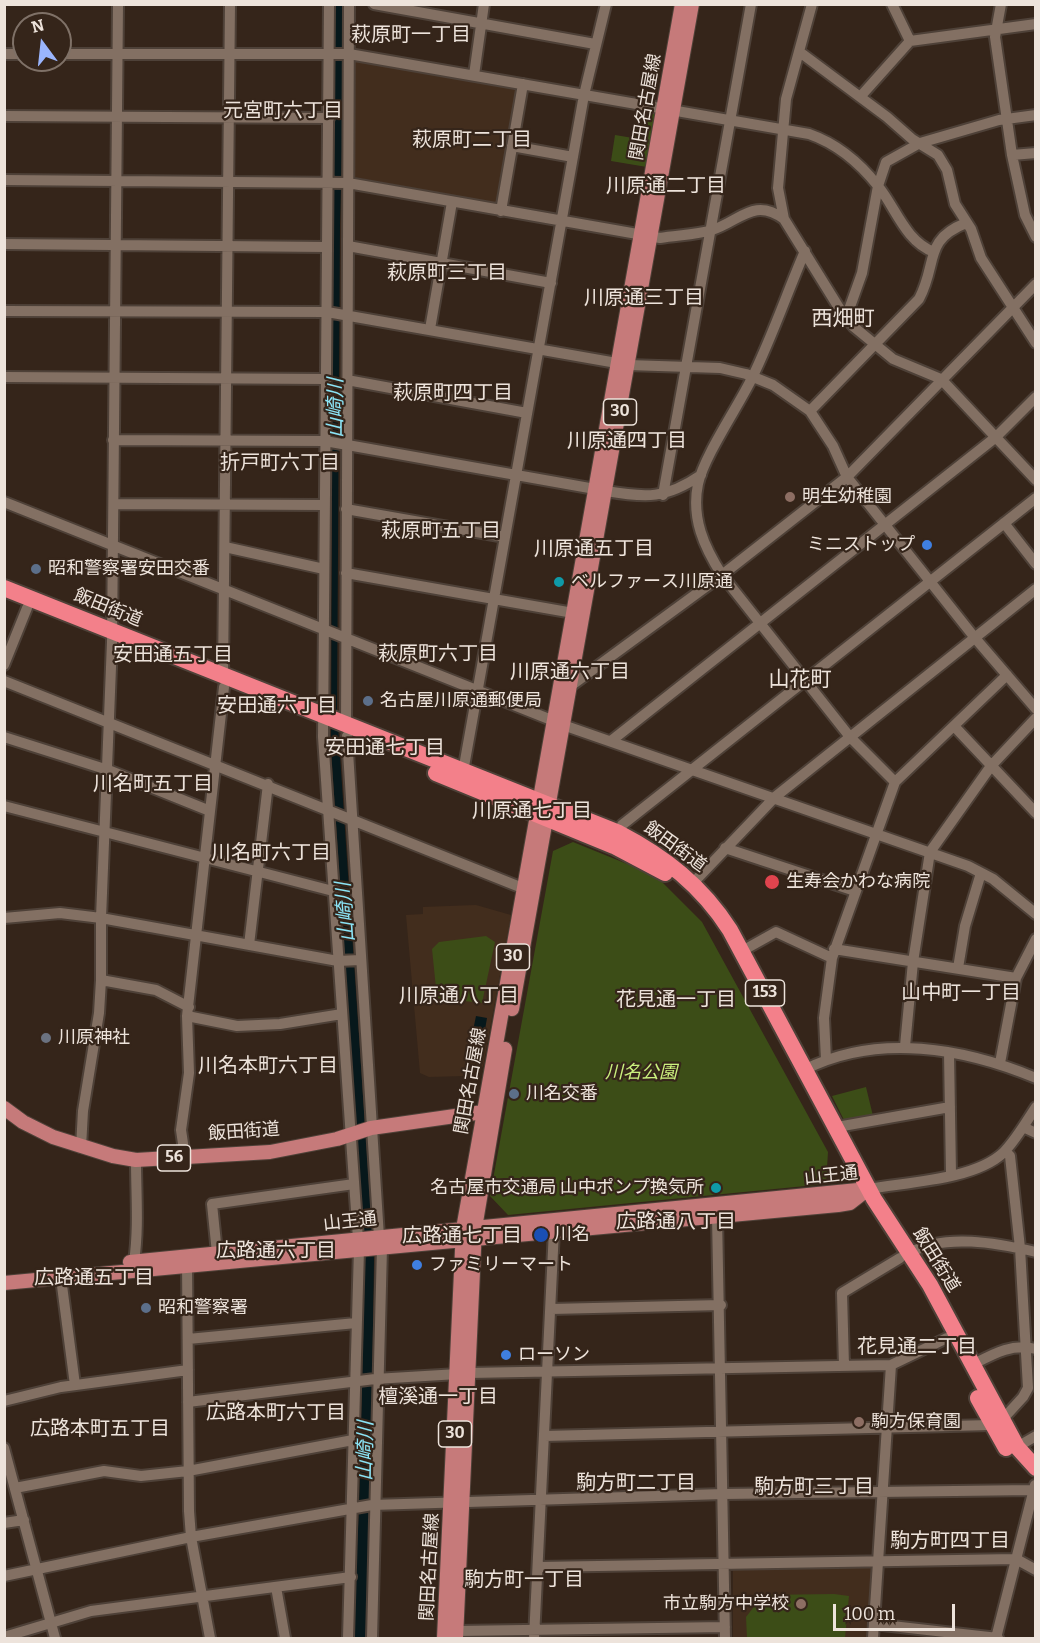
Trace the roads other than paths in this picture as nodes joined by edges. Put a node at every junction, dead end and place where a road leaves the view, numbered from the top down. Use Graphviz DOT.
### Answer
graph roads {
  1 [pos="118,4"];
  2 [pos="230,4"];
  3 [pos="329,4"];
  4 [pos="349,4"];
  5 [pos="374,4"];
  6 [pos="484,4"];
  7 [pos="606,4"];
  8 [pos="682,4"];
  9 [pos="692,4"];
  10 [pos="751,4"];
  11 [pos="812,4"];
  12 [pos="892,4"];
  13 [pos="1001,4"];
  14 [pos="482,24"];
  15 [pos="1035,24"];
  16 [pos="995,30"];
  17 [pos="910,41"];
  18 [pos="595,44"];
  19 [pos="801,53"];
  20 [pos="72,54"];
  21 [pos="229,54"];
  22 [pos="328,54"];
  23 [pos="349,54"];
  24 [pos="117,55"];
  25 [pos="474,75"];
  26 [pos="523,84"];
  27 [pos="584,95"];
  28 [pos="860,97"];
  29 [pos="669,110"];
  30 [pos="1035,115"];
  31 [pos="4,116"];
  32 [pos="117,117"];
  33 [pos="329,118"];
  34 [pos="1008,118"];
  35 [pos="230,119"];
  36 [pos="730,122"];
  37 [pos="782,130"];
  38 [pos="920,143"];
  39 [pos="512,146"];
  40 [pos="1035,153"];
  41 [pos="1012,155"];
  42 [pos="573,157"];
  43 [pos="4,180"];
  44 [pos="117,180"];
  45 [pos="228,183"];
  46 [pos="327,183"];
  47 [pos="348,183"];
  48 [pos="878,186"];
  49 [pos="452,202"];
  50 [pos="501,211"];
  51 [pos="784,219"];
  52 [pos="561,221"];
  53 [pos="966,223"];
  54 [pos="711,230"];
  55 [pos="647,236"];
  56 [pos="1035,237"];
  57 [pos="4,244"];
  58 [pos="116,246"];
  59 [pos="227,246"];
  60 [pos="348,246"];
  61 [pos="326,247"];
  62 [pos="804,251"];
  63 [pos="934,252"];
  64 [pos="440,264"];
  65 [pos="550,283"];
  66 [pos="1035,284"];
  67 [pos="1013,306"];
  68 [pos="4,310"];
  69 [pos="114,311"];
  70 [pos="227,312"];
  71 [pos="327,312"];
  72 [pos="348,314"];
  73 [pos="846,318"];
  74 [pos="430,329"];
  75 [pos="1035,343"];
  76 [pos="875,344"];
  77 [pos="538,348"];
  78 [pos="623,363"];
  79 [pos="687,365"];
  80 [pos="4,377"];
  81 [pos="114,377"];
  82 [pos="753,377"];
  83 [pos="226,378"];
  84 [pos="325,379"];
  85 [pos="941,379"];
  86 [pos="347,380"];
  87 [pos="1035,397"];
  88 [pos="810,411"];
  89 [pos="527,413"];
  90 [pos="996,437"];
  91 [pos="113,440"];
  92 [pos="225,441"];
  93 [pos="326,442"];
  94 [pos="345,444"];
  95 [pos="516,475"];
  96 [pos="701,475"];
  97 [pos="847,477"];
  98 [pos="1035,480"];
  99 [pos="601,490"];
  100 [pos="663,495"];
  101 [pos="1035,498"];
  102 [pos="4,502"];
  103 [pos="114,504"];
  104 [pos="225,504"];
  105 [pos="325,505"];
  106 [pos="346,508"];
  107 [pos="1004,523"];
  108 [pos="885,524"];
  109 [pos="505,537"];
  110 [pos="113,545"];
  111 [pos="225,547"];
  112 [pos="1035,564"];
  113 [pos="324,569"];
  114 [pos="346,573"];
  115 [pos="722,575"];
  116 [pos="931,581"];
  117 [pos="4,588"];
  118 [pos="1035,589"];
  119 [pos="225,590"];
  120 [pos="4,599"];
  121 [pos="494,600"];
  122 [pos="27,608"];
  123 [pos="579,614"];
  124 [pos="760,623"];
  125 [pos="324,630"];
  126 [pos="112,637"];
  127 [pos="345,638"];
  128 [pos="975,638"];
  129 [pos="4,665"];
  130 [pos="1006,675"];
  131 [pos="806,680"];
  132 [pos="4,681"];
  133 [pos="224,682"];
  134 [pos="572,685"];
  135 [pos="478,691"];
  136 [pos="1035,709"];
  137 [pos="1035,718"];
  138 [pos="109,722"];
  139 [pos="324,722"];
  140 [pos="558,723"];
  141 [pos="954,726"];
  142 [pos="344,730"];
  143 [pos="4,737"];
  144 [pos="850,737"];
  145 [pos="612,741"];
  146 [pos="216,765"];
  147 [pos="991,766"];
  148 [pos="693,769"];
  149 [pos="108,770"];
  150 [pos="463,772"];
  151 [pos="895,782"];
  152 [pos="268,784"];
  153 [pos="775,797"];
  154 [pos="4,806"];
  155 [pos="328,809"];
  156 [pos="210,811"];
  157 [pos="543,811"];
  158 [pos="1035,813"];
  159 [pos="350,818"];
  160 [pos="105,832"];
  161 [pos="877,832"];
  162 [pos="617,839"];
  163 [pos="725,848"];
  164 [pos="930,852"];
  165 [pos="206,858"];
  166 [pos="256,872"];
  167 [pos="981,873"];
  168 [pos="693,882"];
  169 [pos="525,889"];
  170 [pos="333,891"];
  171 [pos="855,891"];
  172 [pos="1035,914"];
  173 [pos="4,918"];
  174 [pos="101,918"];
  175 [pos="198,935"];
  176 [pos="1035,939"];
  177 [pos="249,945"];
  178 [pos="742,951"];
  179 [pos="833,954"];
  180 [pos="360,960"];
  181 [pos="338,961"];
  182 [pos="913,962"];
  183 [pos="958,968"];
  184 [pos="1016,978"];
  185 [pos="101,980"];
  186 [pos="188,1011"];
  187 [pos="342,1014"];
  188 [pos="905,1046"];
  189 [pos="949,1053"];
  190 [pos="826,1060"];
  191 [pos="1000,1063"];
  192 [pos="806,1069"];
  193 [pos="1035,1078"];
  194 [pos="950,1107"];
  195 [pos="1035,1107"];
  196 [pos="4,1108"];
  197 [pos="489,1111"];
  198 [pos="837,1127"];
  199 [pos="1023,1127"];
  200 [pos="370,1128"];
  201 [pos="351,1133"];
  202 [pos="1035,1133"];
  203 [pos="81,1147"];
  204 [pos="1005,1151"];
  205 [pos="185,1157"];
  206 [pos="136,1160"];
  207 [pos="951,1174"];
  208 [pos="354,1184"];
  209 [pos="862,1192"];
  210 [pos="717,1216"];
  211 [pos="554,1230"];
  212 [pos="468,1234"];
  213 [pos="380,1242"];
  214 [pos="359,1244"];
  215 [pos="1020,1248"];
  216 [pos="217,1252"];
  217 [pos="1035,1252"];
  218 [pos="904,1255"];
  219 [pos="187,1261"];
  220 [pos="134,1262"];
  221 [pos="4,1274"];
  222 [pos="61,1278"];
  223 [pos="4,1283"];
  224 [pos="721,1305"];
  225 [pos="551,1309"];
  226 [pos="356,1323"];
  227 [pos="947,1338"];
  228 [pos="188,1339"];
  229 [pos="1023,1346"];
  230 [pos="1035,1349"];
  231 [pos="891,1365"];
  232 [pos="972,1365"];
  233 [pos="844,1366"];
  234 [pos="188,1370"];
  235 [pos="721,1370"];
  236 [pos="547,1372"];
  237 [pos="464,1374"];
  238 [pos="377,1379"];
  239 [pos="355,1382"];
  240 [pos="75,1385"];
  241 [pos="4,1401"];
  242 [pos="188,1402"];
  243 [pos="996,1422"];
  244 [pos="889,1429"];
  245 [pos="722,1432"];
  246 [pos="544,1436"];
  247 [pos="1035,1436"];
  248 [pos="353,1440"];
  249 [pos="1017,1447"];
  250 [pos="4,1448"];
  251 [pos="6,1463"];
  252 [pos="1035,1468"];
  253 [pos="188,1471"];
  254 [pos="1034,1485"];
  255 [pos="15,1488"];
  256 [pos="883,1493"];
  257 [pos="723,1494"];
  258 [pos="541,1500"];
  259 [pos="457,1503"];
  260 [pos="374,1505"];
  261 [pos="352,1507"];
  262 [pos="24,1520"];
  263 [pos="4,1522"];
  264 [pos="191,1537"];
  265 [pos="1016,1559"];
  266 [pos="878,1560"];
  267 [pos="724,1563"];
  268 [pos="538,1567"];
  269 [pos="37,1568"];
  270 [pos="1035,1570"];
  271 [pos="4,1576"];
  272 [pos="351,1577"];
  273 [pos="276,1587"];
  274 [pos="201,1597"];
  275 [pos="51,1624"];
  276 [pos="874,1624"];
  277 [pos="725,1633"];
  278 [pos="534,1634"];
  279 [pos="452,1636"];
  280 [pos="4,1637"];
  281 [pos="55,1638"];
  282 [pos="210,1638"];
  283 [pos="285,1638"];
  284 [pos="348,1638"];
  285 [pos="372,1638"];
  286 [pos="873,1638"];
  287 [pos="997,1638"];
  1 -- 24 [label="street"];
  2 -- 21 [label="street"];
  3 -- 22 [label="street"];
  4 -- 23 [label="street"];
  5 -- 14 [label="street"];
  6 -- 14 [label="street"];
  7 -- 18 [label="street"];
  8 -- 29 [label="main road, 関田名古屋線 / 30"];
  9 -- 29 [label="main road, 関田名古屋線 / 30"];
  10 -- 36 [label="street"];
  11 -- 19 [label="street"];
  12 -- 17 [label="street"];
  13 -- 16 [label="street"];
  14 -- 18 [label="street"];
  14 -- 25 [label="street"];
  15 -- 16 [label="street"];
  16 -- 17 [label="street"];
  16 -- 34 [label="street"];
  17 -- 28 [label="street"];
  18 -- 27 [label="street"];
  19 -- 28 [label="street"];
  19 -- 37 [label="street"];
  20 -- 24 [label="street"];
  21 -- 22 [label="street"];
  21 -- 24 [label="street"];
  21 -- 35 [label="street"];
  22 -- 23 [label="street"];
  22 -- 33 [label="street"];
  23 -- 25 [label="street"];
  23 -- 47 [label="street"];
  24 -- 32 [label="street"];
  25 -- 26 [label="street"];
  26 -- 27 [label="street"];
  26 -- 39 [label="street"];
  27 -- 29 [label="street"];
  27 -- 42 [label="street"];
  28 -- 38 [label="street"];
  29 -- 36 [label="street"];
  29 -- 55 [label="main road, 関田名古屋線 / 30"];
  30 -- 34 [label="street"];
  31 -- 32 [label="street"];
  32 -- 35 [label="street"];
  32 -- 44 [label="street"];
  33 -- 35 [label="street"];
  33 -- 46 [label="street"];
  34 -- 38 [label="street"];
  34 -- 41 [label="street"];
  35 -- 45 [label="street"];
  36 -- 37 [label="street"];
  36 -- 54 [label="street"];
  37 -- 48 [label="street"];
  37 -- 51 [label="street"];
  38 -- 48 [label="street"];
  38 -- 53 [label="street"];
  39 -- 42 [label="street"];
  39 -- 50 [label="street"];
  40 -- 41 [label="street"];
  41 -- 56 [label="street"];
  42 -- 52 [label="street"];
  43 -- 44 [label="street"];
  44 -- 45 [label="street"];
  44 -- 58 [label="street"];
  45 -- 46 [label="street"];
  45 -- 59 [label="street"];
  46 -- 47 [label="street"];
  46 -- 61 [label="street"];
  47 -- 49 [label="street"];
  47 -- 60 [label="street"];
  48 -- 63 [label="street"];
  48 -- 73 [label="street"];
  49 -- 50 [label="street"];
  49 -- 64 [label="street"];
  50 -- 52 [label="street"];
  51 -- 54 [label="street"];
  51 -- 62 [label="street"];
  52 -- 55 [label="street"];
  52 -- 65 [label="street"];
  53 -- 63 [label="street"];
  53 -- 67 [label="street"];
  54 -- 55 [label="street"];
  54 -- 79 [label="street"];
  55 -- 78 [label="main road, 関田名古屋線 / 30"];
  57 -- 58 [label="street"];
  58 -- 59 [label="street"];
  58 -- 69 [label="street"];
  59 -- 61 [label="street"];
  59 -- 70 [label="street"];
  60 -- 64 [label="street"];
  60 -- 72 [label="street"];
  61 -- 71 [label="street"];
  62 -- 73 [label="street"];
  62 -- 82 [label="street"];
  63 -- 76 [label="street"];
  64 -- 65 [label="street"];
  64 -- 74 [label="street"];
  65 -- 77 [label="street"];
  66 -- 67 [label="street"];
  67 -- 75 [label="street"];
  67 -- 85 [label="street"];
  68 -- 69 [label="street"];
  69 -- 70 [label="street"];
  69 -- 81 [label="street"];
  70 -- 71 [label="street"];
  70 -- 83 [label="street"];
  71 -- 72 [label="street"];
  71 -- 84 [label="street"];
  72 -- 74 [label="street"];
  72 -- 86 [label="street"];
  73 -- 76 [label="street"];
  74 -- 77 [label="street"];
  76 -- 85 [label="street"];
  76 -- 88 [label="street"];
  77 -- 78 [label="street"];
  77 -- 89 [label="street"];
  78 -- 79 [label="street"];
  78 -- 99 [label="main road, 関田名古屋線 / 30"];
  79 -- 82 [label="street"];
  79 -- 100 [label="street"];
  80 -- 81 [label="street"];
  81 -- 83 [label="street"];
  81 -- 91 [label="street"];
  82 -- 88 [label="street"];
  82 -- 96 [label="street"];
  83 -- 84 [label="street"];
  83 -- 92 [label="street"];
  84 -- 93 [label="street"];
  85 -- 90 [label="street"];
  85 -- 97 [label="street"];
  86 -- 89 [label="street"];
  86 -- 94 [label="street"];
  87 -- 90 [label="street"];
  88 -- 97 [label="street"];
  89 -- 95 [label="street"];
  90 -- 98 [label="street"];
  90 -- 108 [label="street"];
  91 -- 92 [label="street"];
  91 -- 103 [label="street"];
  92 -- 93 [label="street"];
  92 -- 104 [label="street"];
  93 -- 94 [label="street"];
  93 -- 105 [label="street"];
  94 -- 95 [label="street"];
  94 -- 106 [label="street"];
  95 -- 99 [label="street"];
  95 -- 109 [label="street"];
  96 -- 100 [label="street"];
  96 -- 115 [label="street"];
  97 -- 108 [label="street"];
  97 -- 115 [label="street"];
  99 -- 100 [label="street"];
  99 -- 123 [label="main road, 関田名古屋線 / 30"];
  101 -- 107 [label="street"];
  102 -- 110 [label="street"];
  103 -- 104 [label="street"];
  103 -- 110 [label="street"];
  104 -- 105 [label="street"];
  104 -- 111 [label="street"];
  105 -- 113 [label="street"];
  106 -- 109 [label="street"];
  106 -- 114 [label="street"];
  107 -- 112 [label="street"];
  107 -- 116 [label="street"];
  108 -- 116 [label="street"];
  108 -- 124 [label="street"];
  109 -- 121 [label="street"];
  110 -- 119 [label="street"];
  110 -- 126 [label="street"];
  111 -- 113 [label="street"];
  111 -- 119 [label="street"];
  113 -- 125 [label="street"];
  114 -- 121 [label="street"];
  114 -- 127 [label="street"];
  115 -- 124 [label="street"];
  115 -- 134 [label="street"];
  116 -- 128 [label="street"];
  116 -- 131 [label="street"];
  117 -- 126 [label="highway, 飯田街道 / 153"];
  118 -- 128 [label="street"];
  119 -- 125 [label="street"];
  119 -- 133 [label="street"];
  120 -- 122 [label="highway, 飯田街道 / 153"];
  121 -- 123 [label="street"];
  121 -- 135 [label="street"];
  122 -- 126 [label="highway, 飯田街道 / 153"];
  122 -- 129 [label="street"];
  123 -- 134 [label="main road, 関田名古屋線 / 30"];
  123 -- 140 [label="main road, 関田名古屋線 / 30"];
  124 -- 131 [label="street"];
  124 -- 145 [label="street"];
  125 -- 127 [label="street"];
  125 -- 139 [label="street"];
  126 -- 133 [label="highway, 飯田街道 / 153"];
  126 -- 138 [label="street"];
  127 -- 135 [label="street"];
  127 -- 142 [label="street"];
  128 -- 130 [label="street"];
  128 -- 144 [label="street"];
  130 -- 136 [label="street"];
  130 -- 141 [label="street"];
  131 -- 144 [label="street"];
  131 -- 148 [label="street"];
  132 -- 138 [label="street"];
  133 -- 139 [label="highway, 飯田街道 / 153"];
  133 -- 146 [label="street"];
  134 -- 140 [label="main road, 関田名古屋線 / 30"];
  135 -- 140 [label="street"];
  135 -- 150 [label="street"];
  137 -- 147 [label="street"];
  138 -- 146 [label="street"];
  138 -- 149 [label="street"];
  139 -- 142 [label="highway, 飯田街道 / 153"];
  139 -- 155 [label="street"];
  140 -- 145 [label="street"];
  140 -- 157 [label="main road, 関田名古屋線 / 30"];
  141 -- 147 [label="street"];
  141 -- 151 [label="street"];
  142 -- 150 [label="highway, 飯田街道 / 153"];
  142 -- 157 [label="highway, 飯田街道 / 153"];
  142 -- 159 [label="street"];
  143 -- 149 [label="street"];
  144 -- 151 [label="street"];
  144 -- 153 [label="street"];
  145 -- 148 [label="street"];
  146 -- 152 [label="street"];
  146 -- 156 [label="street"];
  147 -- 158 [label="street"];
  147 -- 164 [label="street"];
  148 -- 153 [label="street"];
  148 -- 162 [label="street"];
  149 -- 156 [label="street"];
  149 -- 160 [label="street"];
  150 -- 157 [label="highway, 飯田街道 / 153"];
  151 -- 161 [label="street"];
  152 -- 155 [label="street"];
  152 -- 166 [label="street"];
  153 -- 161 [label="street"];
  153 -- 163 [label="street"];
  154 -- 160 [label="street"];
  155 -- 159 [label="street"];
  155 -- 170 [label="street"];
  156 -- 165 [label="street"];
  157 -- 162 [label="highway, 飯田街道 / 153"];
  157 -- 169 [label="main road, 関田名古屋線 / 30"];
  157 -- 197 [label="main road, 関田名古屋線 / 30"];
  159 -- 169 [label="street"];
  159 -- 180 [label="street"];
  160 -- 165 [label="street"];
  160 -- 174 [label="street"];
  161 -- 164 [label="street"];
  161 -- 171 [label="street"];
  162 -- 168 [label="highway, 飯田街道 / 153"];
  162 -- 209 [label="highway, 飯田街道 / 153"];
  163 -- 168 [label="street"];
  163 -- 171 [label="street"];
  164 -- 167 [label="street"];
  164 -- 182 [label="street"];
  165 -- 166 [label="street"];
  165 -- 175 [label="street"];
  166 -- 170 [label="street"];
  166 -- 177 [label="street"];
  167 -- 172 [label="street"];
  167 -- 183 [label="street"];
  168 -- 178 [label="highway, 飯田街道 / 153"];
  169 -- 197 [label="main road, 関田名古屋線 / 30"];
  170 -- 181 [label="street"];
  171 -- 179 [label="street"];
  173 -- 174 [label="street"];
  174 -- 175 [label="street"];
  174 -- 185 [label="street"];
  175 -- 177 [label="street"];
  175 -- 186 [label="street"];
  176 -- 184 [label="street"];
  177 -- 181 [label="street"];
  178 -- 179 [label="street"];
  178 -- 192 [label="highway, 飯田街道 / 153"];
  179 -- 182 [label="street"];
  179 -- 190 [label="street"];
  180 -- 181 [label="street"];
  180 -- 200 [label="street"];
  181 -- 187 [label="street"];
  182 -- 183 [label="street"];
  182 -- 188 [label="street"];
  183 -- 184 [label="street"];
  184 -- 191 [label="street"];
  185 -- 186 [label="street"];
  185 -- 203 [label="street"];
  186 -- 187 [label="street"];
  186 -- 205 [label="street"];
  187 -- 201 [label="street"];
  188 -- 189 [label="street"];
  188 -- 190 [label="street"];
  189 -- 191 [label="street"];
  189 -- 194 [label="street"];
  190 -- 192 [label="street"];
  191 -- 193 [label="street"];
  192 -- 198 [label="highway, 飯田街道 / 153"];
  194 -- 198 [label="street"];
  194 -- 207 [label="street"];
  195 -- 199 [label="street"];
  196 -- 203 [label="main road, 飯田街道 / 56"];
  197 -- 200 [label="main road, 飯田街道 / 56"];
  197 -- 212 [label="main road, 関田名古屋線 / 30"];
  198 -- 209 [label="highway, 飯田街道 / 153"];
  199 -- 202 [label="street"];
  199 -- 204 [label="street"];
  200 -- 201 [label="main road, 飯田街道 / 56"];
  200 -- 213 [label="street"];
  201 -- 205 [label="main road, 飯田街道 / 56"];
  201 -- 208 [label="street"];
  203 -- 206 [label="main road, 飯田街道 / 56"];
  204 -- 207 [label="street"];
  204 -- 215 [label="street"];
  205 -- 206 [label="main road, 飯田街道 / 56"];
  206 -- 220 [label="street"];
  207 -- 209 [label="street"];
  208 -- 214 [label="street"];
  208 -- 216 [label="street"];
  209 -- 210 [label="main road, 山王通"];
  209 -- 212 [label="main road, 山王通"];
  209 -- 218 [label="highway, 飯田街道 / 153"];
  210 -- 211 [label="main road, 山王通"];
  210 -- 224 [label="street"];
  211 -- 212 [label="main road, 山王通"];
  211 -- 225 [label="street"];
  212 -- 213 [label="main road, 山王通"];
  212 -- 237 [label="main road, 関田名古屋線 / 30"];
  213 -- 214 [label="main road, 山王通"];
  213 -- 238 [label="street"];
  214 -- 216 [label="main road, 山王通"];
  214 -- 219 [label="main road, 山王通"];
  214 -- 226 [label="street"];
  215 -- 217 [label="street"];
  215 -- 218 [label="street"];
  215 -- 229 [label="street"];
  216 -- 219 [label="main road, 山王通"];
  218 -- 227 [label="highway, 飯田街道 / 153"];
  218 -- 232 [label="highway, 飯田街道 / 153"];
  218 -- 233 [label="street"];
  219 -- 220 [label="main road, 山王通"];
  219 -- 222 [label="main road, 山王通"];
  219 -- 228 [label="street"];
  220 -- 221 [label="main road, 山王通"];
  222 -- 223 [label="main road, 山王通"];
  222 -- 240 [label="street"];
  224 -- 225 [label="street"];
  224 -- 235 [label="street"];
  225 -- 236 [label="street"];
  226 -- 228 [label="street"];
  226 -- 239 [label="street"];
  227 -- 231 [label="street"];
  227 -- 243 [label="highway, 飯田街道 / 153"];
  228 -- 234 [label="street"];
  229 -- 230 [label="street"];
  229 -- 232 [label="street"];
  229 -- 243 [label="street"];
  231 -- 233 [label="street"];
  231 -- 244 [label="street"];
  232 -- 243 [label="highway, 飯田街道 / 153"];
  233 -- 235 [label="street"];
  234 -- 240 [label="street"];
  234 -- 242 [label="street"];
  235 -- 236 [label="street"];
  235 -- 245 [label="street"];
  236 -- 237 [label="street"];
  236 -- 246 [label="street"];
  237 -- 238 [label="street"];
  237 -- 259 [label="main road, 関田名古屋線 / 30"];
  238 -- 239 [label="street"];
  238 -- 260 [label="street"];
  239 -- 242 [label="street"];
  239 -- 248 [label="street"];
  240 -- 241 [label="street"];
  242 -- 253 [label="street"];
  243 -- 244 [label="street"];
  243 -- 249 [label="highway, 飯田街道 / 153"];
  243 -- 254 [label="highway, 飯田街道 / 153"];
  244 -- 245 [label="street"];
  244 -- 256 [label="street"];
  245 -- 246 [label="street"];
  245 -- 257 [label="street"];
  246 -- 258 [label="street"];
  247 -- 249 [label="street"];
  248 -- 253 [label="street"];
  248 -- 261 [label="street"];
  249 -- 252 [label="highway, 飯田街道 / 153"];
  250 -- 251 [label="street"];
  251 -- 255 [label="street"];
  253 -- 255 [label="street"];
  253 -- 264 [label="street"];
  254 -- 256 [label="street"];
  254 -- 265 [label="street"];
  255 -- 262 [label="street"];
  256 -- 257 [label="street"];
  256 -- 266 [label="street"];
  257 -- 258 [label="street"];
  257 -- 267 [label="street"];
  258 -- 259 [label="street"];
  258 -- 268 [label="street"];
  259 -- 260 [label="street"];
  259 -- 279 [label="main road, 関田名古屋線 / 30"];
  260 -- 261 [label="street"];
  260 -- 285 [label="street"];
  261 -- 264 [label="street"];
  261 -- 272 [label="street"];
  262 -- 263 [label="street"];
  262 -- 269 [label="street"];
  264 -- 269 [label="street"];
  264 -- 274 [label="street"];
  265 -- 266 [label="street"];
  265 -- 270 [label="street"];
  265 -- 287 [label="street"];
  266 -- 267 [label="street"];
  266 -- 276 [label="street"];
  267 -- 268 [label="street"];
  267 -- 277 [label="street"];
  268 -- 278 [label="street"];
  269 -- 271 [label="street"];
  269 -- 275 [label="street"];
  272 -- 273 [label="street"];
  272 -- 284 [label="street"];
  273 -- 274 [label="street"];
  273 -- 283 [label="street"];
  274 -- 275 [label="street"];
  274 -- 282 [label="street"];
  275 -- 280 [label="street"];
  275 -- 281 [label="street"];
  276 -- 286 [label="street"];
  276 -- 287 [label="street"];
  277 -- 278 [label="street"];
  278 -- 279 [label="street"];
}
